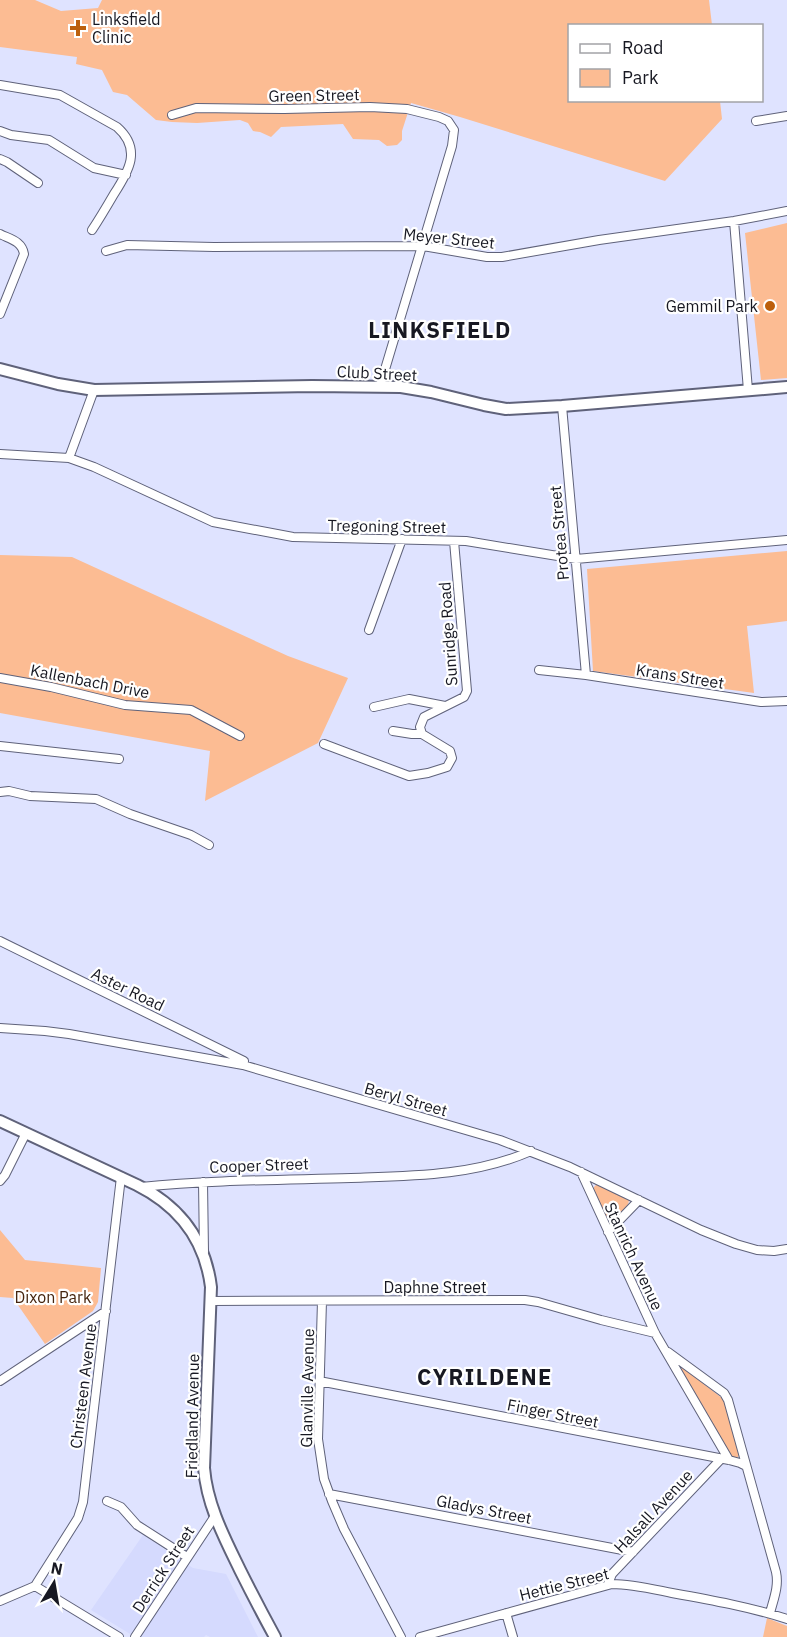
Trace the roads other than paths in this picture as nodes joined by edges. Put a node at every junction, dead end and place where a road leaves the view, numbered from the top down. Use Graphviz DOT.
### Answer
graph roads {
  1 [pos="0,85"];
  2 [pos="172,116"];
  3 [pos="787,116"];
  4 [pos="756,121"];
  5 [pos="0,131"];
  6 [pos="0,159"];
  7 [pos="126,176"];
  8 [pos="38,183"];
  9 [pos="787,211"];
  10 [pos="734,221"];
  11 [pos="92,230"];
  12 [pos="0,234"];
  13 [pos="423,246"];
  14 [pos="106,251"];
  15 [pos="0,314"];
  16 [pos="0,369"];
  17 [pos="380,386"];
  18 [pos="787,387"];
  19 [pos="94,390"];
  20 [pos="748,390"];
  21 [pos="562,406"];
  22 [pos="0,454"];
  23 [pos="69,458"];
  24 [pos="402,539"];
  25 [pos="787,540"];
  26 [pos="454,541"];
  27 [pos="576,559"];
  28 [pos="369,630"];
  29 [pos="539,670"];
  30 [pos="586,675"];
  31 [pos="0,678"];
  32 [pos="787,701"];
  33 [pos="445,706"];
  34 [pos="374,707"];
  35 [pos="393,731"];
  36 [pos="422,734"];
  37 [pos="240,736"];
  38 [pos="324,744"];
  39 [pos="0,746"];
  40 [pos="119,759"];
  41 [pos="0,792"];
  42 [pos="208,845"];
  43 [pos="0,941"];
  44 [pos="0,1028"];
  45 [pos="243,1063"];
  46 [pos="0,1121"];
  47 [pos="26,1133"];
  48 [pos="531,1151"];
  49 [pos="581,1172"];
  50 [pos="121,1177"];
  51 [pos="0,1181"];
  52 [pos="203,1182"];
  53 [pos="141,1186"];
  54 [pos="639,1200"];
  55 [pos="608,1232"];
  56 [pos="787,1250"];
  57 [pos="204,1254"];
  58 [pos="211,1301"];
  59 [pos="322,1301"];
  60 [pos="106,1311"];
  61 [pos="655,1333"];
  62 [pos="664,1350"];
  63 [pos="0,1381"];
  64 [pos="319,1381"];
  65 [pos="725,1460"];
  66 [pos="746,1466"];
  67 [pos="329,1494"];
  68 [pos="107,1501"];
  69 [pos="215,1516"];
  70 [pos="633,1552"];
  71 [pos="187,1557"];
  72 [pos="608,1584"];
  73 [pos="35,1586"];
  74 [pos="0,1600"];
  75 [pos="770,1612"];
  76 [pos="506,1613"];
  77 [pos="787,1619"];
  78 [pos="119,1637"];
  79 [pos="135,1637"];
  80 [pos="274,1637"];
  81 [pos="401,1637"];
  82 [pos="420,1637"];
  83 [pos="513,1637"];
  1 -- 7 [label="street"];
  2 -- 13 [label="street, Green Street"];
  3 -- 4 [label="street"];
  5 -- 7 [label="street"];
  6 -- 8 [label="street"];
  7 -- 11 [label="street"];
  9 -- 10 [label="street, Meyer Street"];
  10 -- 13 [label="street, Meyer Street"];
  10 -- 20 [label="street"];
  12 -- 15 [label="street"];
  13 -- 14 [label="street, Meyer Street"];
  13 -- 17 [label="street"];
  16 -- 19 [label="main road, Club Street"];
  17 -- 19 [label="main road, Club Street"];
  17 -- 21 [label="main road, Club Street"];
  18 -- 20 [label="main road, Club Street"];
  19 -- 23 [label="street"];
  20 -- 21 [label="main road, Club Street"];
  21 -- 27 [label="street, Protea Street"];
  22 -- 23 [label="street, Tregoning Street"];
  23 -- 24 [label="street, Tregoning Street"];
  24 -- 26 [label="street, Tregoning Street"];
  24 -- 28 [label="street"];
  25 -- 27 [label="street, Tregoning Street"];
  26 -- 27 [label="street, Tregoning Street"];
  26 -- 33 [label="street, Sunridge Road"];
  27 -- 30 [label="street, Protea Street"];
  29 -- 30 [label="street, Krans Street"];
  30 -- 32 [label="street, Krans Street"];
  31 -- 37 [label="street, Kallenbach Drive"];
  33 -- 34 [label="street"];
  33 -- 36 [label="street, Sunridge Road"];
  35 -- 36 [label="street"];
  36 -- 38 [label="street"];
  39 -- 40 [label="street"];
  41 -- 42 [label="street"];
  43 -- 45 [label="street, Aster Road"];
  44 -- 45 [label="street, Beryl Street"];
  45 -- 48 [label="street, Beryl Street"];
  46 -- 47 [label="main road, Cooper Street"];
  47 -- 50 [label="main road, Cooper Street"];
  47 -- 51 [label="street"];
  48 -- 49 [label="street, Beryl Street"];
  48 -- 52 [label="street, Cooper Street"];
  49 -- 54 [label="street, Beryl Street"];
  49 -- 55 [label="street, Stanrich Avenue"];
  50 -- 53 [label="main road, Cooper Street"];
  50 -- 60 [label="street, Christeen Avenue"];
  52 -- 53 [label="street, Cooper Street"];
  52 -- 57 [label="street, Friedland Avenue"];
  53 -- 57 [label="main road, Friedland Avenue"];
  54 -- 55 [label="street"];
  54 -- 56 [label="street, Beryl Street"];
  55 -- 61 [label="street, Stanrich Avenue"];
  57 -- 58 [label="main road, Friedland Avenue"];
  58 -- 59 [label="street, Daphne Street"];
  58 -- 69 [label="main road, Friedland Avenue"];
  59 -- 61 [label="street, Daphne Street"];
  59 -- 64 [label="street, Glanville Avenue"];
  60 -- 63 [label="street"];
  60 -- 73 [label="street, Christeen Avenue"];
  61 -- 62 [label="street, Stanrich Avenue"];
  62 -- 65 [label="street, Stanrich Avenue"];
  62 -- 66 [label="street, Stanrich Avenue"];
  64 -- 65 [label="street, Finger Street"];
  64 -- 67 [label="street, Glanville Avenue"];
  65 -- 66 [label="street, Finger Street"];
  65 -- 70 [label="street, Halsall Avenue"];
  66 -- 75 [label="street, Stanrich Avenue"];
  67 -- 70 [label="street, Gladys Street"];
  67 -- 81 [label="street, Glanville Avenue"];
  68 -- 71 [label="street"];
  69 -- 71 [label="street, Derrick Street"];
  69 -- 80 [label="main road, Friedland Avenue"];
  70 -- 72 [label="street, Halsall Avenue"];
  71 -- 79 [label="street, Derrick Street"];
  72 -- 75 [label="street, Hettie Street"];
  72 -- 76 [label="street, Hettie Street"];
  73 -- 74 [label="street"];
  73 -- 78 [label="street"];
  75 -- 77 [label="street, Hettie Street"];
  76 -- 82 [label="street, Hettie Street"];
  76 -- 83 [label="street"];
}
